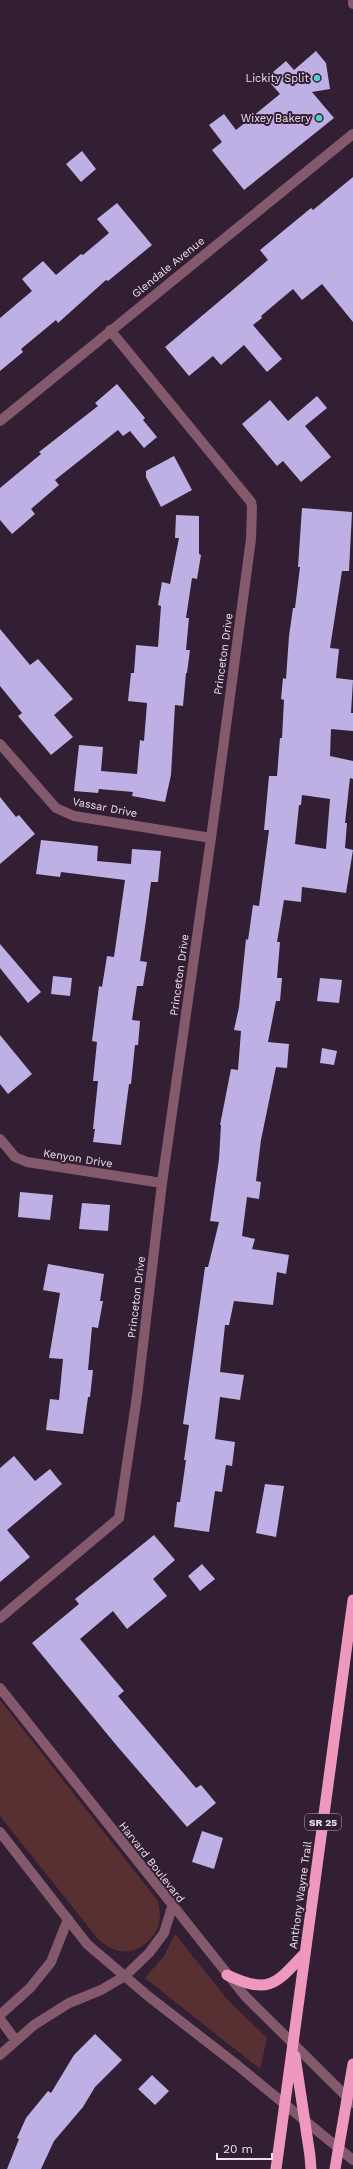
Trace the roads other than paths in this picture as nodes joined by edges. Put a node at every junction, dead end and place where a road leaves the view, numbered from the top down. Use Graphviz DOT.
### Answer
graph roads {
  1 [pos="353,0"];
  2 [pos="353,4"];
  3 [pos="353,134"];
  4 [pos="110,330"];
  5 [pos="0,421"];
  6 [pos="0,744"];
  7 [pos="211,838"];
  8 [pos="0,1140"];
  9 [pos="162,1183"];
  10 [pos="353,1600"];
  11 [pos="0,1618"];
  12 [pos="0,1688"];
  13 [pos="0,1832"];
  14 [pos="172,1907"];
  15 [pos="68,1919"];
  16 [pos="305,1953"];
  17 [pos="227,1975"];
  18 [pos="125,1976"];
  19 [pos="0,2015"];
  20 [pos="0,2019"];
  21 [pos="16,2041"];
  22 [pos="293,2043"];
  23 [pos="2,2054"];
  24 [pos="353,2064"];
  25 [pos="351,2101"];
  26 [pos="285,2104"];
  27 [pos="304,2120"];
  28 [pos="337,2148"];
  29 [pos="353,2160"];
  30 [pos="276,2169"];
  31 [pos="311,2169"];
  32 [pos="335,2169"];
  1 -- 2 [label="street"];
  3 -- 4 [label="street, Glendale Avenue"];
  4 -- 5 [label="street, Glendale Avenue"];
  4 -- 7 [label="street, Princeton Drive"];
  6 -- 7 [label="street, Vassar Drive"];
  7 -- 9 [label="street, Princeton Drive"];
  8 -- 9 [label="street, Kenyon Drive"];
  9 -- 11 [label="street, Princeton Drive"];
  10 -- 16 [label="highway, Anthony Wayne Trail / SR 25"];
  12 -- 14 [label="street, Harvard Boulevard"];
  13 -- 15 [label="street"];
  14 -- 17 [label="street, Harvard Boulevard"];
  14 -- 18 [label="street"];
  15 -- 18 [label="street"];
  15 -- 19 [label="street"];
  16 -- 17 [label="highway"];
  16 -- 22 [label="highway, Anthony Wayne Trail / SR 25"];
  17 -- 22 [label="street, Harvard Boulevard"];
  18 -- 21 [label="street"];
  18 -- 26 [label="street"];
  20 -- 21 [label="street"];
  21 -- 23 [label="street"];
  22 -- 25 [label="street, Harvard Boulevard"];
  22 -- 26 [label="highway, Anthony Wayne Trail / SR 25"];
  22 -- 27 [label="highway"];
  24 -- 25 [label="highway"];
  25 -- 28 [label="highway"];
  26 -- 27 [label="street"];
  26 -- 30 [label="highway, Anthony Wayne Trail / SR 25"];
  27 -- 28 [label="street"];
  27 -- 31 [label="highway"];
  28 -- 29 [label="street"];
  28 -- 32 [label="highway"];
}
